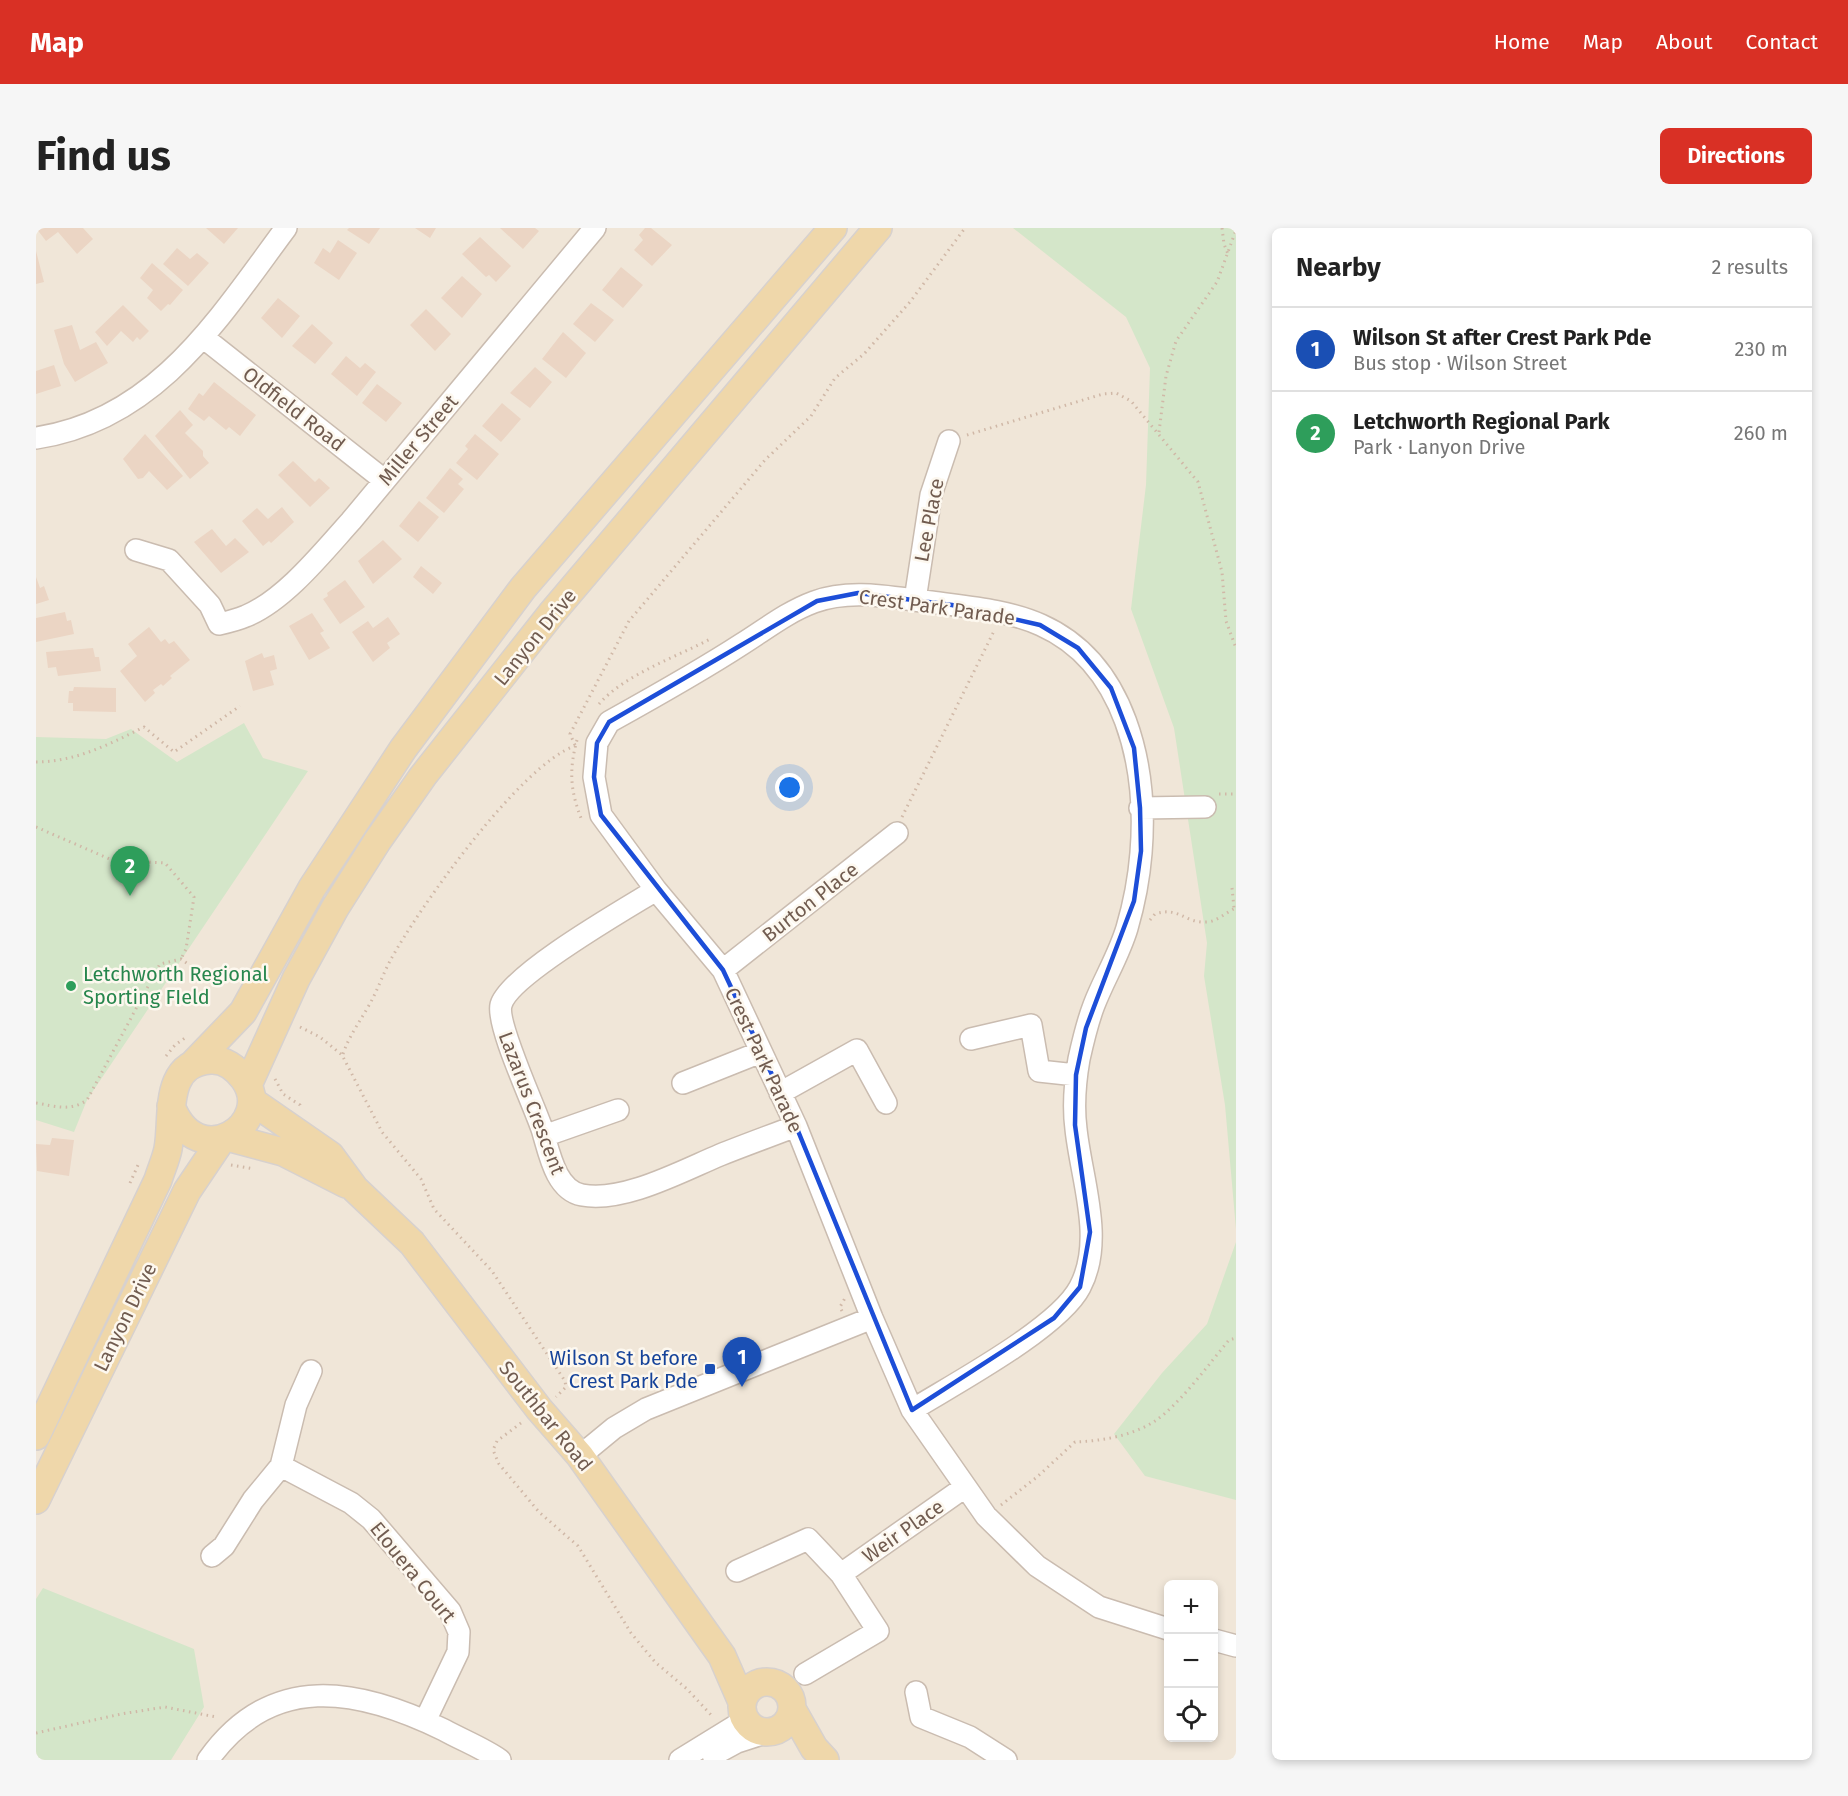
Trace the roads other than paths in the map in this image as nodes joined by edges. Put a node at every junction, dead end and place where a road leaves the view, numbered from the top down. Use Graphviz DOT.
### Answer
graph roads {
  1 [pos="286,228"];
  2 [pos="595,228"];
  3 [pos="833,228"];
  4 [pos="878,228"];
  5 [pos="204,338"];
  6 [pos="36,438"];
  7 [pos="949,441"];
  8 [pos="384,480"];
  9 [pos="136,550"];
  10 [pos="915,600"];
  11 [pos="1205,807"];
  12 [pos="1140,808"];
  13 [pos="897,833"];
  14 [pos="656,890"];
  15 [pos="723,970"];
  16 [pos="971,1039"];
  17 [pos="761,1052"];
  18 [pos="193,1064"];
  19 [pos="1076,1075"];
  20 [pos="684,1083"];
  21 [pos="250,1093"];
  22 [pos="780,1093"];
  23 [pos="886,1103"];
  24 [pos="171,1106"];
  25 [pos="618,1110"];
  26 [pos="796,1126"];
  27 [pos="544,1136"];
  28 [pos="224,1138"];
  29 [pos="355,1189"];
  30 [pos="872,1318"];
  31 [pos="311,1371"];
  32 [pos="912,1410"];
  33 [pos="36,1436"];
  34 [pos="580,1456"];
  35 [pos="281,1466"];
  36 [pos="965,1487"];
  37 [pos="36,1500"];
  38 [pos="212,1556"];
  39 [pos="736,1571"];
  40 [pos="841,1574"];
  41 [pos="1164,1628"];
  42 [pos="1218,1641"];
  43 [pos="1236,1646"];
  44 [pos="722,1656"];
  45 [pos="805,1674"];
  46 [pos="764,1682"];
  47 [pos="916,1692"];
  48 [pos="765,1719"];
  49 [pos="425,1721"];
  50 [pos="820,1754"];
  51 [pos="208,1760"];
  52 [pos="500,1760"];
  53 [pos="680,1760"];
  54 [pos="704,1760"];
  55 [pos="1006,1760"];
  1 -- 5 [label="street"];
  2 -- 8 [label="street, Miller Street"];
  3 -- 18 [label="main road, Lanyon Drive"];
  4 -- 21 [label="main road, Lanyon Drive"];
  5 -- 6 [label="street"];
  5 -- 8 [label="street, Oldfield Road"];
  7 -- 10 [label="street, Lee Place"];
  8 -- 9 [label="street, Miller Street"];
  10 -- 12 [label="street, Crest Park Parade"];
  10 -- 14 [label="street, Crest Park Parade"];
  11 -- 12 [label="street"];
  12 -- 19 [label="street, Crest Park Parade"];
  13 -- 15 [label="street, Burton Place"];
  14 -- 15 [label="street, Crest Park Parade"];
  14 -- 27 [label="street, Lazarus Crescent"];
  15 -- 17 [label="street, Crest Park Parade"];
  16 -- 19 [label="street"];
  17 -- 20 [label="street"];
  17 -- 22 [label="street, Crest Park Parade"];
  18 -- 21 [label="main road"];
  18 -- 24 [label="main road"];
  19 -- 32 [label="street, Crest Park Parade"];
  21 -- 28 [label="main road"];
  21 -- 29 [label="main road, Southbar Road"];
  22 -- 23 [label="street"];
  22 -- 26 [label="street, Crest Park Parade"];
  24 -- 28 [label="main road"];
  24 -- 33 [label="main road, Lanyon Drive"];
  25 -- 27 [label="street"];
  26 -- 27 [label="street, Lazarus Crescent"];
  26 -- 30 [label="street, Crest Park Parade"];
  28 -- 29 [label="main road, Southbar Road"];
  28 -- 37 [label="main road, Lanyon Drive"];
  29 -- 34 [label="main road, Southbar Road"];
  30 -- 32 [label="street, Crest Park Parade"];
  30 -- 34 [label="street"];
  31 -- 35 [label="street"];
  32 -- 36 [label="street, Crest Park Parade"];
  34 -- 44 [label="main road, Southbar Road"];
  35 -- 38 [label="street"];
  35 -- 49 [label="street, Elouera Court"];
  36 -- 40 [label="street, Weir Place"];
  36 -- 41 [label="street, Crest Park Parade"];
  39 -- 40 [label="street"];
  40 -- 45 [label="street"];
  42 -- 43 [label="street"];
  44 -- 46 [label="main road, Southbar Road"];
  44 -- 48 [label="main road, Southbar Road"];
  46 -- 48 [label="main road"];
  46 -- 48 [label="main road, Southbar Road"];
  47 -- 55 [label="street"];
  48 -- 50 [label="main road"];
  48 -- 53 [label="street"];
  48 -- 54 [label="street"];
  49 -- 51 [label="street"];
  49 -- 52 [label="street"];
}
